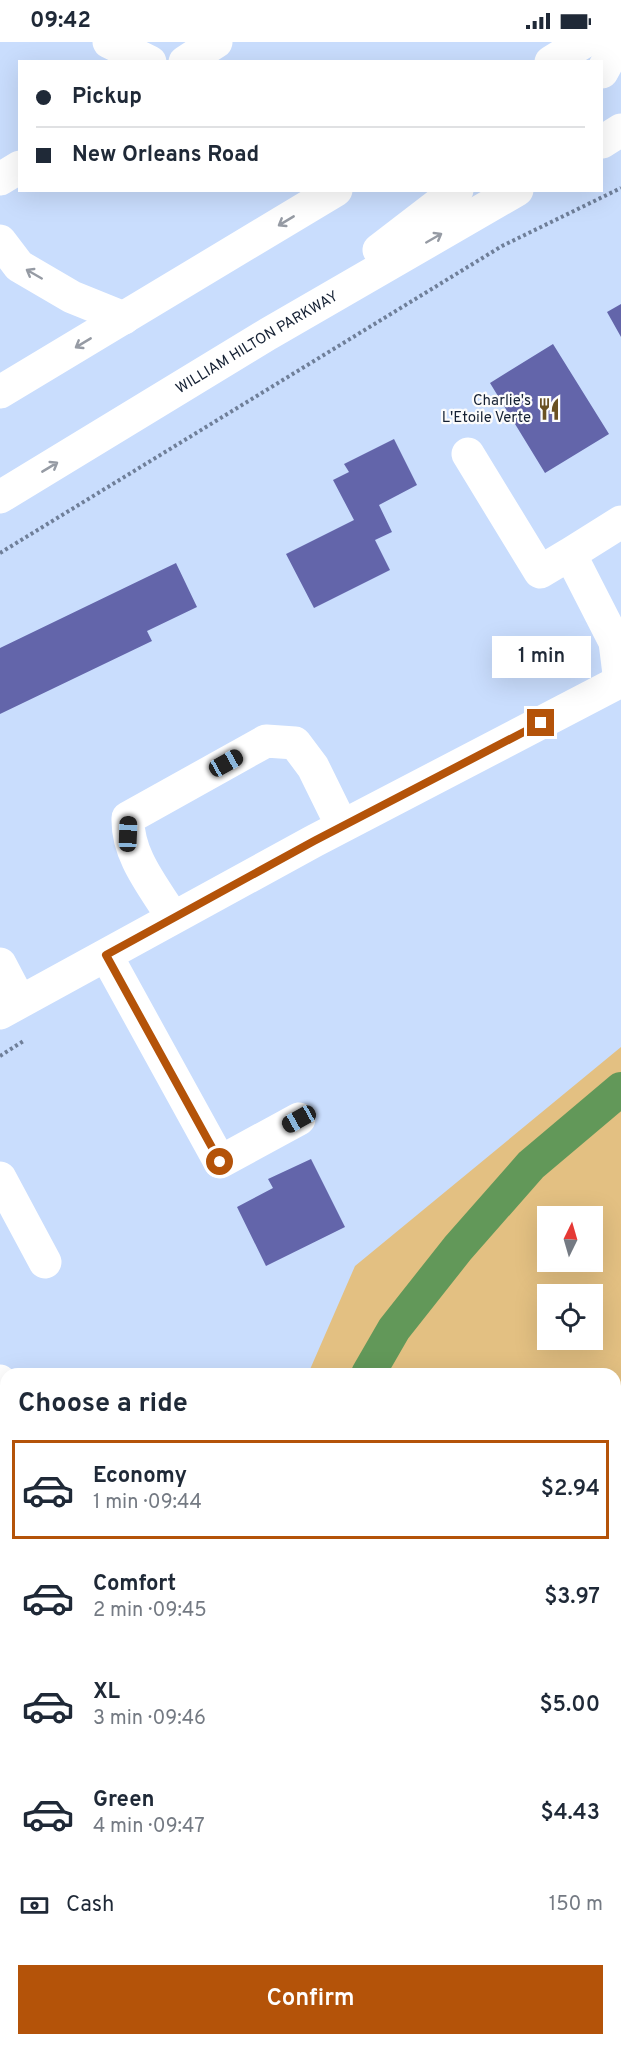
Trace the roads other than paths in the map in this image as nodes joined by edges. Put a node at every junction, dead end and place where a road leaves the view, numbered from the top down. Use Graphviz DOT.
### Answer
graph roads {
  1 [pos="216,42"];
  2 [pos="584,42"];
  3 [pos="618,42"];
  4 [pos="188,60"];
  5 [pos="554,60"];
  6 [pos="603,70"];
  7 [pos="621,130"];
  8 [pos="603,141"];
  9 [pos="18,168"];
  10 [pos="0,179"];
  11 [pos="333,192"];
  12 [pos="454,192"];
  13 [pos="514,192"];
  14 [pos="0,241"];
  15 [pos="124,318"];
  16 [pos="268,334"];
  17 [pos="0,392"];
  18 [pos="468,454"];
  19 [pos="0,497"];
  20 [pos="621,522"];
  21 [pos="570,554"];
  22 [pos="621,681"];
  23 [pos="342,826"];
  24 [pos="173,918"];
  25 [pos="106,955"];
  26 [pos="0,964"];
  27 [pos="10,1008"];
  28 [pos="299,1119"];
  29 [pos="0,1178"];
  30 [pos="45,1262"];
  1 -- 4 [label="main road"];
  2 -- 5 [label="main road"];
  3 -- 6 [label="main road"];
  7 -- 8 [label="main road"];
  9 -- 10 [label="main road"];
  11 -- 15 [label="main road, one-way"];
  12 -- 16 [label="main road"];
  16 -- 13 [label="main road, WILLIAM HILTON PARKWAY, one-way"];
  15 -- 14 [label="main road, one-way"];
  15 -- 17 [label="main road, one-way"];
  19 -- 16 [label="main road, WILLIAM HILTON PARKWAY, one-way"];
  18 -- 21 [label="main road"];
  20 -- 21 [label="main road"];
  21 -- 22 [label="main road"];
  22 -- 23 [label="main road"];
  23 -- 24 [label="main road"];
  23 -- 24 [label="main road"];
  24 -- 25 [label="main road"];
  25 -- 27 [label="main road"];
  25 -- 28 [label="main road"];
  26 -- 27 [label="main road"];
  29 -- 30 [label="main road"];
}
